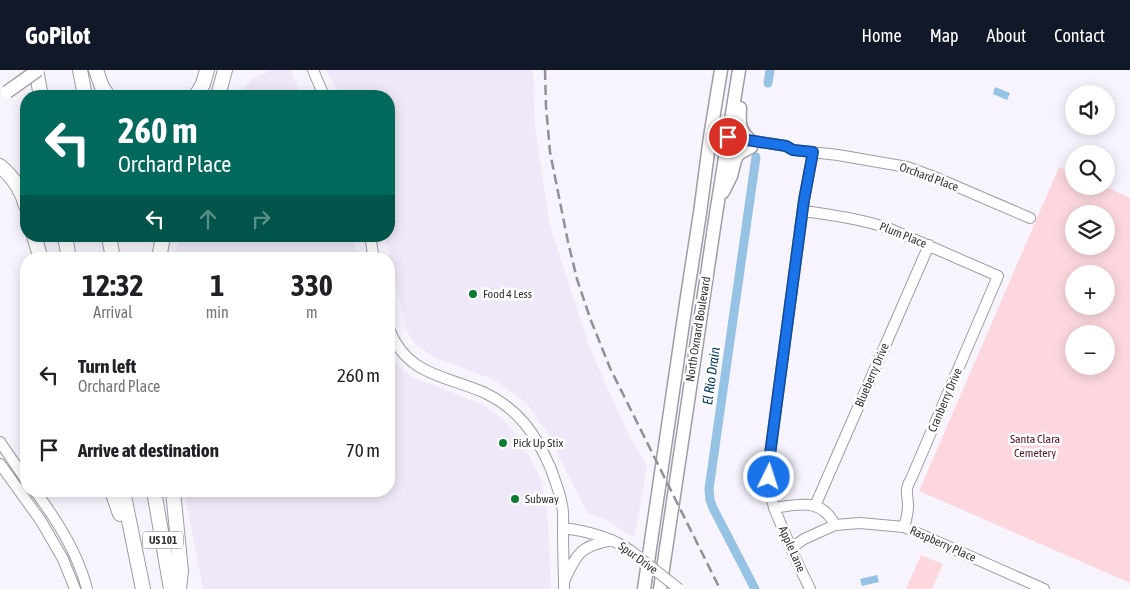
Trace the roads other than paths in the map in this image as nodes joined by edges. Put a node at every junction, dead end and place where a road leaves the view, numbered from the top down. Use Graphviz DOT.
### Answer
graph roads {
  1 [pos="80,70"];
  2 [pos="96,70"];
  3 [pos="207,70"];
  4 [pos="225,70"];
  5 [pos="313,70"];
  6 [pos="721,70"];
  7 [pos="741,70"];
  8 [pos="36,72"];
  9 [pos="40,90"];
  10 [pos="84,90"];
  11 [pos="104,90"];
  12 [pos="200,90"];
  13 [pos="220,90"];
  14 [pos="321,90"];
  15 [pos="3,94"];
  16 [pos="710,137"];
  17 [pos="727,140"];
  18 [pos="751,144"];
  19 [pos="813,152"];
  20 [pos="0,166"];
  21 [pos="20,190"];
  22 [pos="718,200"];
  23 [pos="804,211"];
  24 [pos="1030,218"];
  25 [pos="929,245"];
  26 [pos="998,276"];
  27 [pos="395,344"];
  28 [pos="0,442"];
  29 [pos="0,464"];
  30 [pos="20,471"];
  31 [pos="20,493"];
  32 [pos="23,497"];
  33 [pos="39,497"];
  34 [pos="114,497"];
  35 [pos="124,497"];
  36 [pos="155,497"];
  37 [pos="174,497"];
  38 [pos="815,506"];
  39 [pos="774,508"];
  40 [pos="835,524"];
  41 [pos="904,527"];
  42 [pos="563,528"];
  43 [pos="613,540"];
  44 [pos="791,548"];
  45 [pos="140,570"];
  46 [pos="564,585"];
  47 [pos="75,589"];
  48 [pos="86,589"];
  49 [pos="143,589"];
  50 [pos="171,589"];
  51 [pos="179,589"];
  52 [pos="644,589"];
  53 [pos="660,589"];
  54 [pos="679,589"];
  55 [pos="810,589"];
  56 [pos="1044,589"];
  1 -- 10 [label="highway"];
  2 -- 11 [label="highway"];
  3 -- 12 [label="highway"];
  4 -- 13 [label="highway"];
  5 -- 14 [label="street"];
  6 -- 16 [label="main road, North Oxnard Boulevard"];
  7 -- 17 [label="main road, North Oxnard Boulevard"];
  7 -- 18 [label="main road"];
  8 -- 9 [label="highway"];
  8 -- 15 [label="main road, bridge"];
  16 -- 17 [label="street, Orchard Place"];
  16 -- 52 [label="main road, North Oxnard Boulevard"];
  17 -- 18 [label="street, Orchard Place"];
  17 -- 22 [label="main road, North Oxnard Boulevard"];
  18 -- 19 [label="street, Orchard Place"];
  18 -- 22 [label="main road"];
  19 -- 23 [label="street, Apple Lane"];
  19 -- 24 [label="street, Orchard Place"];
  20 -- 21 [label="highway"];
  22 -- 53 [label="main road, North Oxnard Boulevard"];
  23 -- 25 [label="street, Plum Place"];
  23 -- 39 [label="street, Apple Lane"];
  25 -- 26 [label="street, Plum Place"];
  25 -- 38 [label="street, Blueberry Drive"];
  26 -- 41 [label="street, Cranberry Drive"];
  27 -- 42 [label="street"];
  28 -- 30 [label="street"];
  29 -- 31 [label="street"];
  32 -- 47 [label="street"];
  33 -- 48 [label="street"];
  34 -- 45 [label="highway"];
  35 -- 45 [label="highway, US 101"];
  36 -- 50 [label="highway, US 101"];
  37 -- 51 [label="highway"];
  38 -- 39 [label="street"];
  38 -- 40 [label="street"];
  39 -- 44 [label="street, Apple Lane"];
  40 -- 41 [label="street, Raspberry Place"];
  40 -- 44 [label="street, Raspberry Place"];
  41 -- 56 [label="street, Raspberry Place"];
  42 -- 43 [label="street, Spur Drive"];
  42 -- 46 [label="street"];
  43 -- 46 [label="street"];
  43 -- 54 [label="street, Spur Drive, bridge"];
  44 -- 55 [label="street, Apple Lane"];
  45 -- 49 [label="highway, US 101"];
}
